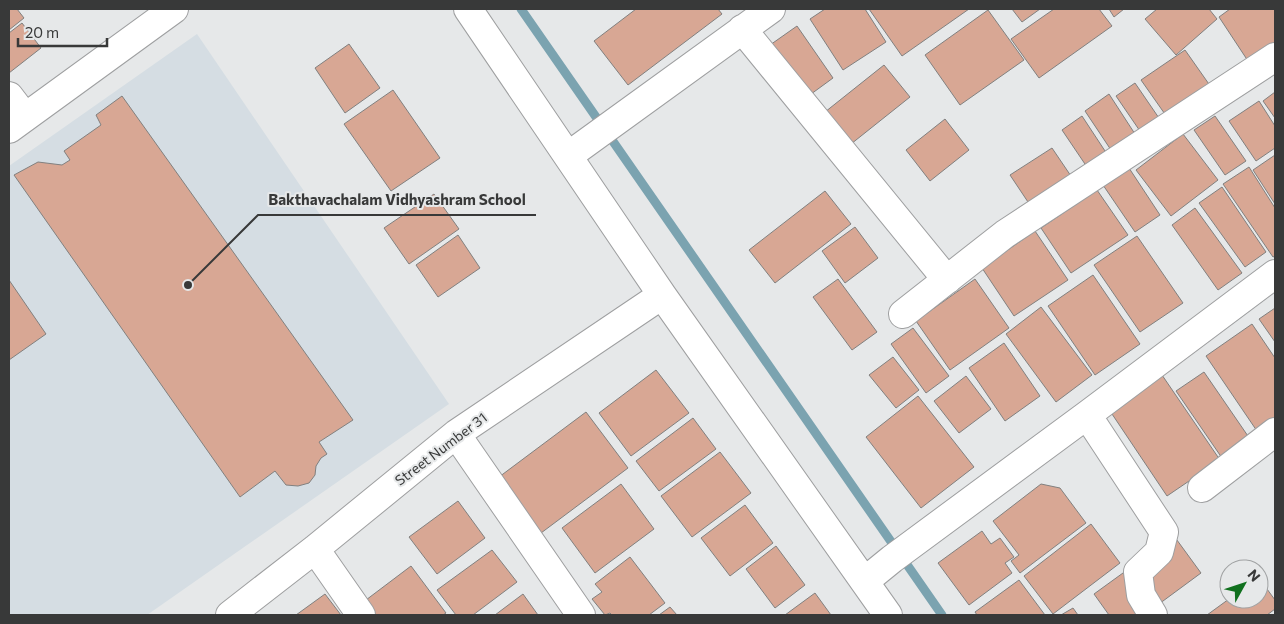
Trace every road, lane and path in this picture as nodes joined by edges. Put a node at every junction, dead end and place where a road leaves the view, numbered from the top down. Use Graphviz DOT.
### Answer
graph roads {
  1 [pos="468,9"];
  2 [pos="771,9"];
  3 [pos="166,11"];
  4 [pos="742,29"];
  5 [pos="1275,57"];
  6 [pos="9,96"];
  7 [pos="17,123"];
  8 [pos="568,156"];
  9 [pos="1275,274"];
  10 [pos="947,280"];
  11 [pos="662,295"];
  12 [pos="903,314"];
  13 [pos="1088,415"];
  14 [pos="1275,432"];
  15 [pos="456,434"];
  16 [pos="1202,488"];
  17 [pos="315,549"];
  18 [pos="865,581"];
  19 [pos="230,615"];
  20 [pos="361,615"];
  21 [pos="581,615"];
  22 [pos="888,615"];
  23 [pos="1153,615"];
  1 -- 8 [label="street"];
  2 -- 4 [label="street"];
  3 -- 7 [label="street"];
  4 -- 8 [label="street"];
  4 -- 10 [label="street"];
  5 -- 10 [label="street"];
  6 -- 7 [label="street"];
  8 -- 11 [label="street"];
  9 -- 13 [label="street"];
  10 -- 12 [label="street"];
  11 -- 15 [label="street, Street Number 31"];
  11 -- 18 [label="street"];
  13 -- 18 [label="street"];
  13 -- 23 [label="street"];
  14 -- 16 [label="street"];
  15 -- 17 [label="street, Street Number 31"];
  15 -- 21 [label="street"];
  17 -- 19 [label="street, Street Number 31"];
  17 -- 20 [label="street"];
  18 -- 22 [label="street"];
}
